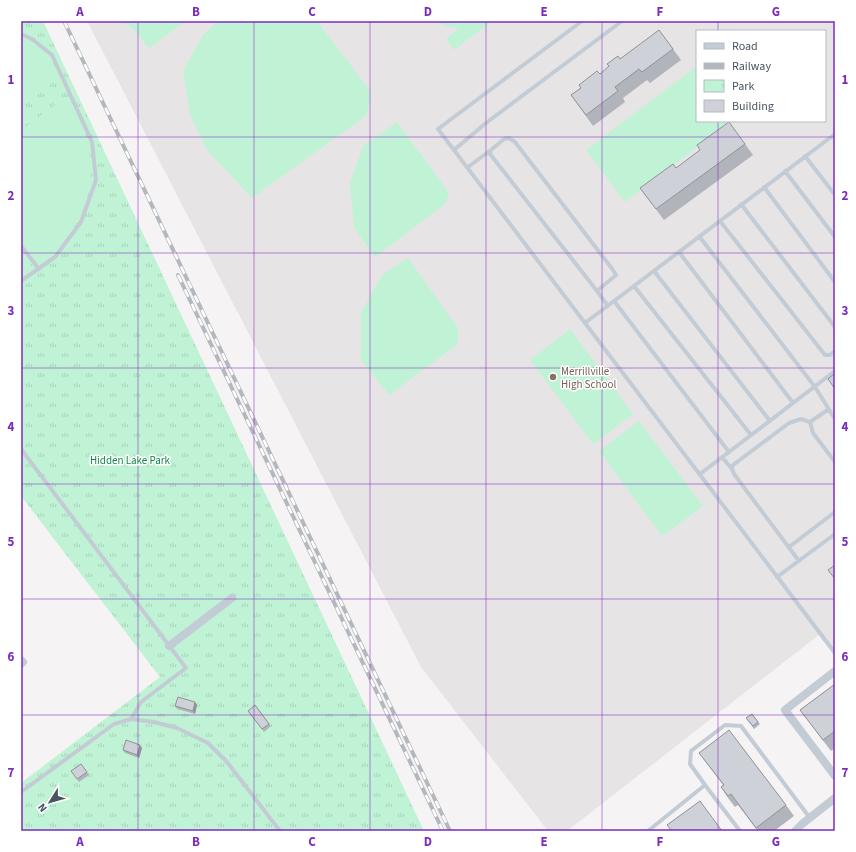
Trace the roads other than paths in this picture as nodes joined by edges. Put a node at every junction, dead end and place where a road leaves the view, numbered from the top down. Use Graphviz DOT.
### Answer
graph roads {
  1 [pos="582,21"];
  2 [pos="622,21"];
  3 [pos="21,34"];
  4 [pos="835,134"];
  5 [pos="454,150"];
  6 [pos="491,150"];
  7 [pos="805,156"];
  8 [pos="468,167"];
  9 [pos="785,171"];
  10 [pos="764,187"];
  11 [pos="835,195"];
  12 [pos="741,204"];
  13 [pos="720,221"];
  14 [pos="699,236"];
  15 [pos="835,237"];
  16 [pos="21,246"];
  17 [pos="679,252"];
  18 [pos="39,269"];
  19 [pos="654,271"];
  20 [pos="21,281"];
  21 [pos="835,282"];
  22 [pos="634,286"];
  23 [pos="597,291"];
  24 [pos="614,301"];
  25 [pos="608,306"];
  26 [pos="585,323"];
  27 [pos="835,327"];
  28 [pos="835,351"];
  29 [pos="835,371"];
  30 [pos="815,387"];
  31 [pos="793,403"];
  32 [pos="829,409"];
  33 [pos="835,419"];
  34 [pos="770,421"];
  35 [pos="810,422"];
  36 [pos="751,436"];
  37 [pos="21,449"];
  38 [pos="730,452"];
  39 [pos="722,457"];
  40 [pos="835,462"];
  41 [pos="732,469"];
  42 [pos="700,474"];
  43 [pos="835,512"];
  44 [pos="835,534"];
  45 [pos="789,547"];
  46 [pos="799,561"];
  47 [pos="777,577"];
  48 [pos="232,598"];
  49 [pos="169,646"];
  50 [pos="835,653"];
  51 [pos="835,671"];
  52 [pos="131,719"];
  53 [pos="835,776"];
  54 [pos="705,785"];
  55 [pos="21,792"];
  56 [pos="834,799"];
  57 [pos="810,818"];
  58 [pos="280,831"];
  59 [pos="648,831"];
  60 [pos="740,831"];
  61 [pos="795,831"];
  1 -- 5 [label="lane"];
  2 -- 5 [label="lane"];
  3 -- 18 [label="lane"];
  4 -- 7 [label="lane"];
  5 -- 8 [label="lane"];
  6 -- 8 [label="lane"];
  6 -- 23 [label="lane"];
  6 -- 23 [label="lane"];
  7 -- 9 [label="lane"];
  7 -- 11 [label="lane"];
  8 -- 26 [label="lane"];
  9 -- 10 [label="lane"];
  9 -- 15 [label="lane"];
  10 -- 12 [label="lane"];
  10 -- 21 [label="lane"];
  12 -- 13 [label="lane"];
  12 -- 27 [label="lane"];
  13 -- 14 [label="lane"];
  13 -- 28 [label="lane"];
  14 -- 17 [label="lane"];
  14 -- 30 [label="lane"];
  16 -- 18 [label="lane"];
  17 -- 19 [label="lane"];
  17 -- 31 [label="lane"];
  18 -- 20 [label="lane"];
  19 -- 22 [label="lane"];
  19 -- 34 [label="lane"];
  22 -- 24 [label="lane"];
  22 -- 36 [label="lane"];
  23 -- 25 [label="lane"];
  24 -- 25 [label="lane"];
  24 -- 38 [label="lane"];
  25 -- 26 [label="lane"];
  26 -- 42 [label="lane"];
  29 -- 30 [label="lane"];
  30 -- 31 [label="lane"];
  30 -- 32 [label="lane"];
  31 -- 34 [label="lane"];
  32 -- 33 [label="lane"];
  32 -- 35 [label="lane"];
  34 -- 36 [label="lane"];
  35 -- 40 [label="lane"];
  35 -- 41 [label="lane"];
  36 -- 38 [label="lane"];
  37 -- 49 [label="lane"];
  38 -- 39 [label="lane"];
  39 -- 41 [label="lane"];
  39 -- 42 [label="lane"];
  41 -- 45 [label="lane"];
  42 -- 47 [label="lane"];
  43 -- 45 [label="lane"];
  44 -- 46 [label="lane"];
  45 -- 46 [label="lane"];
  46 -- 47 [label="lane"];
  47 -- 50 [label="lane"];
  48 -- 49 [label="street"];
  49 -- 52 [label="lane"];
  51 -- 53 [label="street"];
  52 -- 55 [label="lane"];
  52 -- 58 [label="lane"];
  54 -- 57 [label="lane"];
  54 -- 59 [label="lane"];
  54 -- 60 [label="lane"];
  56 -- 57 [label="street"];
  57 -- 61 [label="street"];
}
